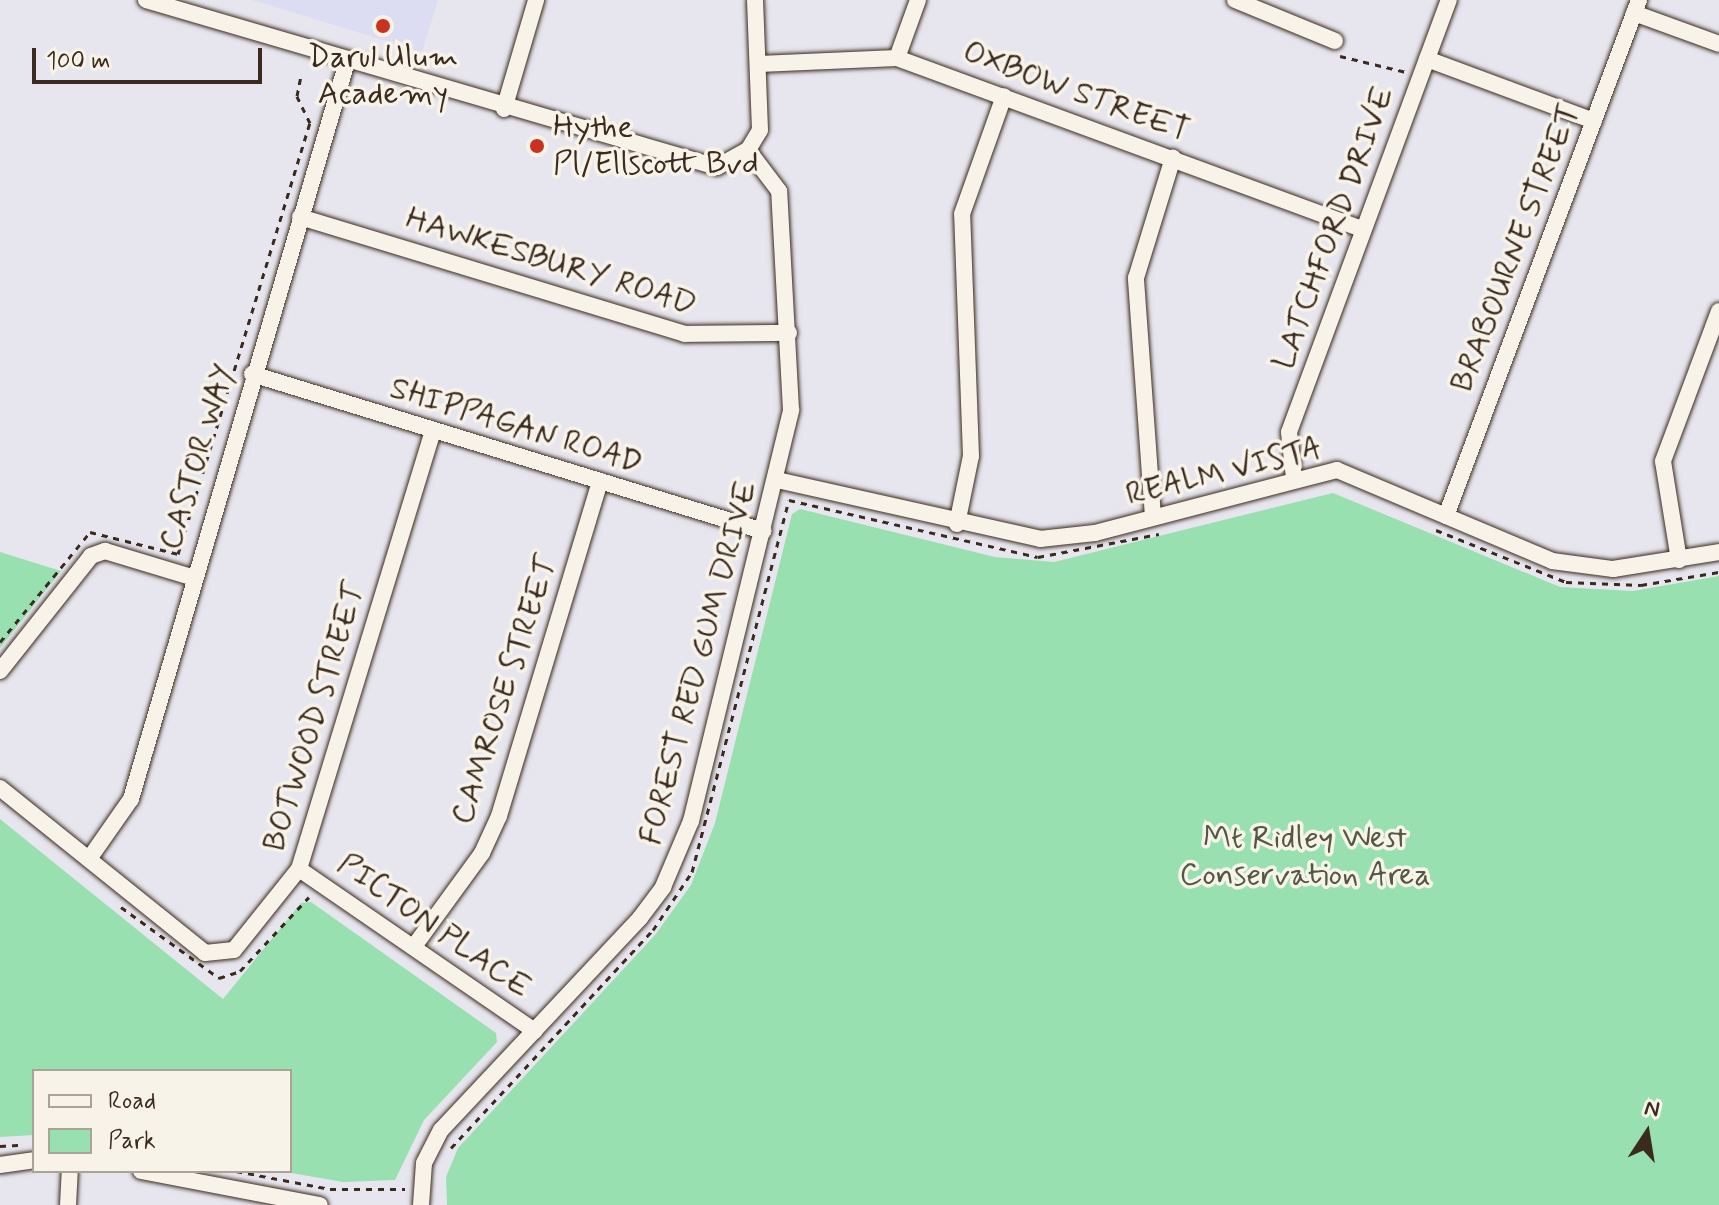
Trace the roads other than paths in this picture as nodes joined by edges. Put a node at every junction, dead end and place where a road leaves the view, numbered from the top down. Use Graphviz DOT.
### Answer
graph roads {
  1 [pos="146,0"];
  2 [pos="536,0"];
  3 [pos="755,0"];
  4 [pos="918,0"];
  5 [pos="1235,0"];
  6 [pos="1449,0"];
  7 [pos="1270,4"];
  8 [pos="1636,6"];
  9 [pos="1719,44"];
  10 [pos="1332,46"];
  11 [pos="897,58"];
  12 [pos="1427,59"];
  13 [pos="347,62"];
  14 [pos="759,64"];
  15 [pos="1004,96"];
  16 [pos="504,109"];
  17 [pos="1594,121"];
  18 [pos="748,150"];
  19 [pos="1173,158"];
  20 [pos="300,217"];
  21 [pos="1363,229"];
  22 [pos="1719,311"];
  23 [pos="789,333"];
  24 [pos="252,374"];
  25 [pos="433,430"];
  26 [pos="1294,478"];
  27 [pos="777,480"];
  28 [pos="600,481"];
  29 [pos="1446,516"];
  30 [pos="1153,517"];
  31 [pos="957,524"];
  32 [pos="763,531"];
  33 [pos="1719,552"];
  34 [pos="1679,560"];
  35 [pos="191,577"];
  36 [pos="0,671"];
  37 [pos="0,788"];
  38 [pos="89,859"];
  39 [pos="299,869"];
  40 [pos="415,945"];
  41 [pos="535,1031"];
  42 [pos="32,1160"];
  43 [pos="0,1165"];
  44 [pos="70,1173"];
  45 [pos="152,1173"];
  46 [pos="68,1205"];
  47 [pos="320,1205"];
  48 [pos="421,1205"];
  1 -- 13 [label="street"];
  2 -- 16 [label="street"];
  3 -- 14 [label="street"];
  4 -- 11 [label="street"];
  5 -- 7 [label="street"];
  6 -- 12 [label="street, LATCHFORD DRIVE"];
  7 -- 10 [label="street"];
  8 -- 9 [label="street"];
  8 -- 17 [label="street, BRABOURNE STREET"];
  11 -- 14 [label="street, OXBOW STREET"];
  11 -- 15 [label="street, OXBOW STREET"];
  12 -- 17 [label="street"];
  12 -- 21 [label="street, LATCHFORD DRIVE"];
  13 -- 16 [label="street"];
  13 -- 20 [label="street, CASTOR WAY"];
  14 -- 18 [label="street"];
  15 -- 19 [label="street, OXBOW STREET"];
  15 -- 31 [label="street"];
  16 -- 18 [label="street"];
  17 -- 29 [label="street, BRABOURNE STREET"];
  18 -- 23 [label="street, FOREST RED GUM DRIVE"];
  19 -- 21 [label="street, OXBOW STREET"];
  19 -- 30 [label="street"];
  20 -- 23 [label="street, HAWKESBURY ROAD"];
  20 -- 24 [label="street, CASTOR WAY"];
  21 -- 26 [label="street, LATCHFORD DRIVE"];
  22 -- 34 [label="street"];
  23 -- 27 [label="street, FOREST RED GUM DRIVE"];
  24 -- 25 [label="street, SHIPPAGAN ROAD"];
  24 -- 35 [label="street, CASTOR WAY"];
  25 -- 28 [label="street, SHIPPAGAN ROAD"];
  25 -- 39 [label="street, BOTWOOD STREET"];
  26 -- 29 [label="street, REALM VISTA"];
  26 -- 30 [label="street, REALM VISTA"];
  27 -- 31 [label="street, REALM VISTA"];
  27 -- 32 [label="street, FOREST RED GUM DRIVE"];
  28 -- 32 [label="street, SHIPPAGAN ROAD"];
  28 -- 40 [label="street, CAMROSE STREET"];
  29 -- 34 [label="street, REALM VISTA"];
  30 -- 31 [label="street, REALM VISTA"];
  32 -- 41 [label="street, FOREST RED GUM DRIVE"];
  33 -- 34 [label="street, REALM VISTA"];
  35 -- 36 [label="street"];
  35 -- 38 [label="street, CASTOR WAY"];
  37 -- 38 [label="street, BOTWOOD STREET"];
  38 -- 39 [label="street, BOTWOOD STREET"];
  39 -- 40 [label="street, PICTON PLACE"];
  40 -- 41 [label="street, PICTON PLACE"];
  41 -- 48 [label="street, FOREST RED GUM DRIVE"];
  42 -- 43 [label="street"];
  44 -- 46 [label="street"];
  45 -- 47 [label="street"];
}
